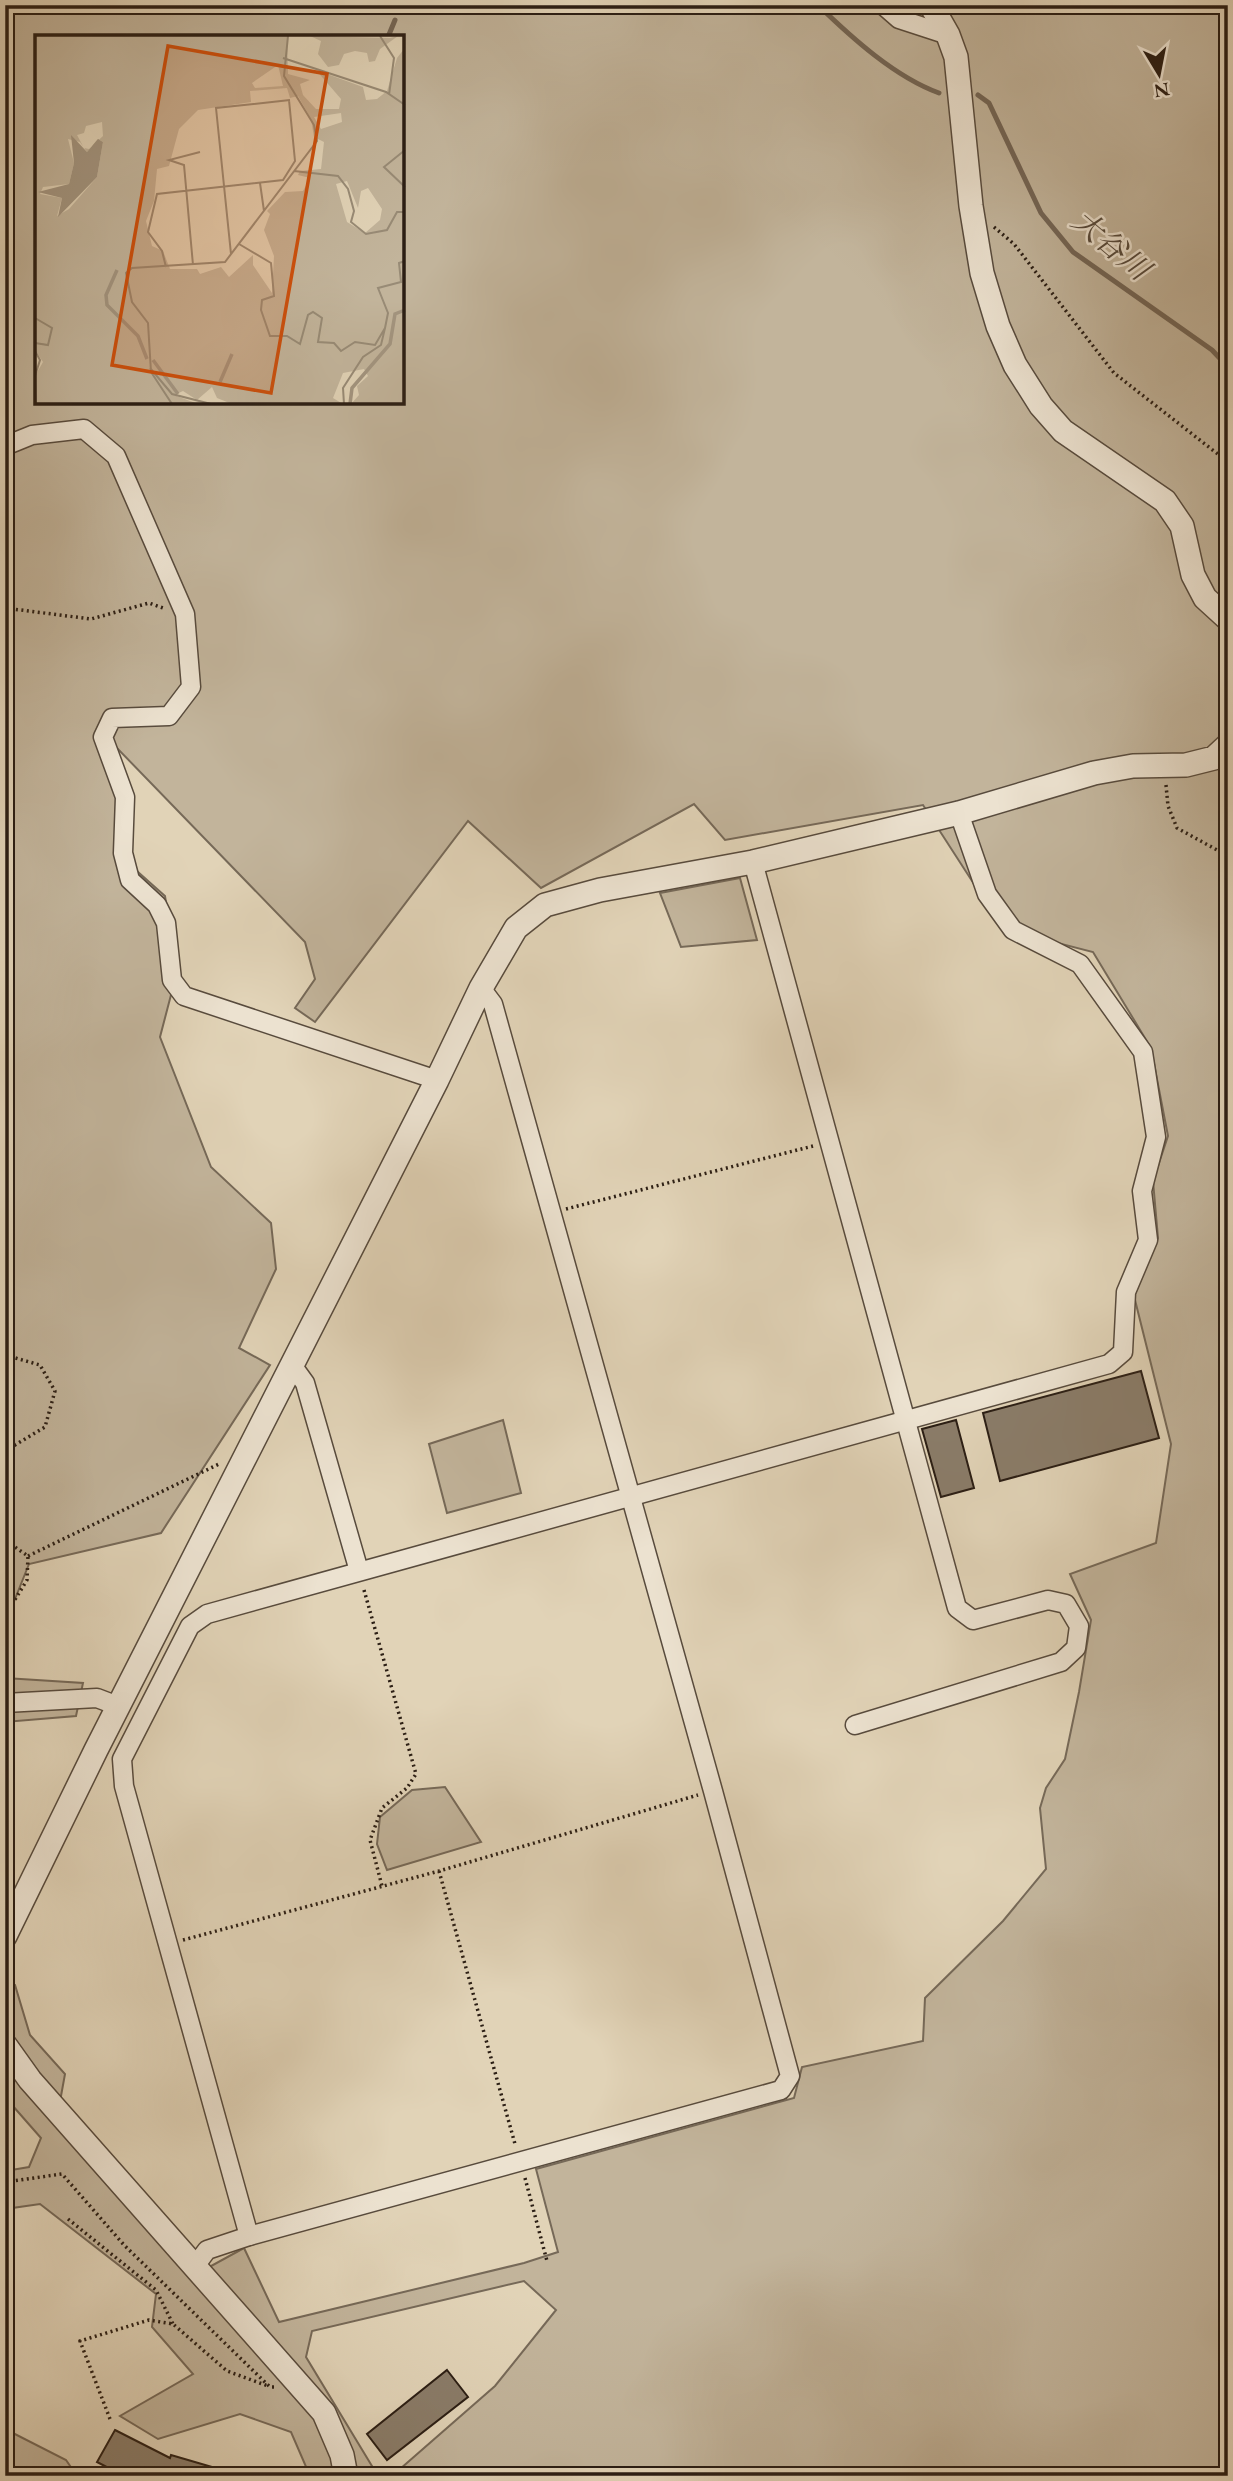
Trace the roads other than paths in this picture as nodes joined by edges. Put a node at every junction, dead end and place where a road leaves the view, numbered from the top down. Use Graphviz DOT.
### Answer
graph roads {
  1 [pos="883,5"];
  2 [pos="931,5"];
  3 [pos="948,35"];
  4 [pos="5,446"];
  5 [pos="1228,619"];
  6 [pos="1228,745"];
  7 [pos="959,813"];
  8 [pos="753,862"];
  9 [pos="481,988"];
  10 [pos="437,1080"];
  11 [pos="292,1365"];
  12 [pos="904,1421"];
  13 [pos="632,1498"];
  14 [pos="359,1571"];
  15 [pos="5,1703"];
  16 [pos="118,1706"];
  17 [pos="855,1725"];
  18 [pos="5,1936"];
  19 [pos="5,2045"];
  20 [pos="249,2235"];
  21 [pos="195,2266"];
  22 [pos="346,2476"];
  1 -- 3 [label="street"];
  2 -- 3 [label="street"];
  3 -- 5 [label="street"];
  4 -- 10 [label="street"];
  6 -- 7 [label="street"];
  7 -- 8 [label="street"];
  7 -- 12 [label="street"];
  8 -- 9 [label="street"];
  8 -- 12 [label="street"];
  9 -- 10 [label="street"];
  9 -- 13 [label="street"];
  10 -- 11 [label="street"];
  11 -- 14 [label="street"];
  11 -- 16 [label="street"];
  12 -- 13 [label="street"];
  12 -- 17 [label="street"];
  13 -- 14 [label="street"];
  13 -- 20 [label="street"];
  14 -- 20 [label="street"];
  15 -- 16 [label="street"];
  16 -- 18 [label="street"];
  19 -- 21 [label="street"];
  20 -- 21 [label="street"];
  21 -- 22 [label="street"];
}
